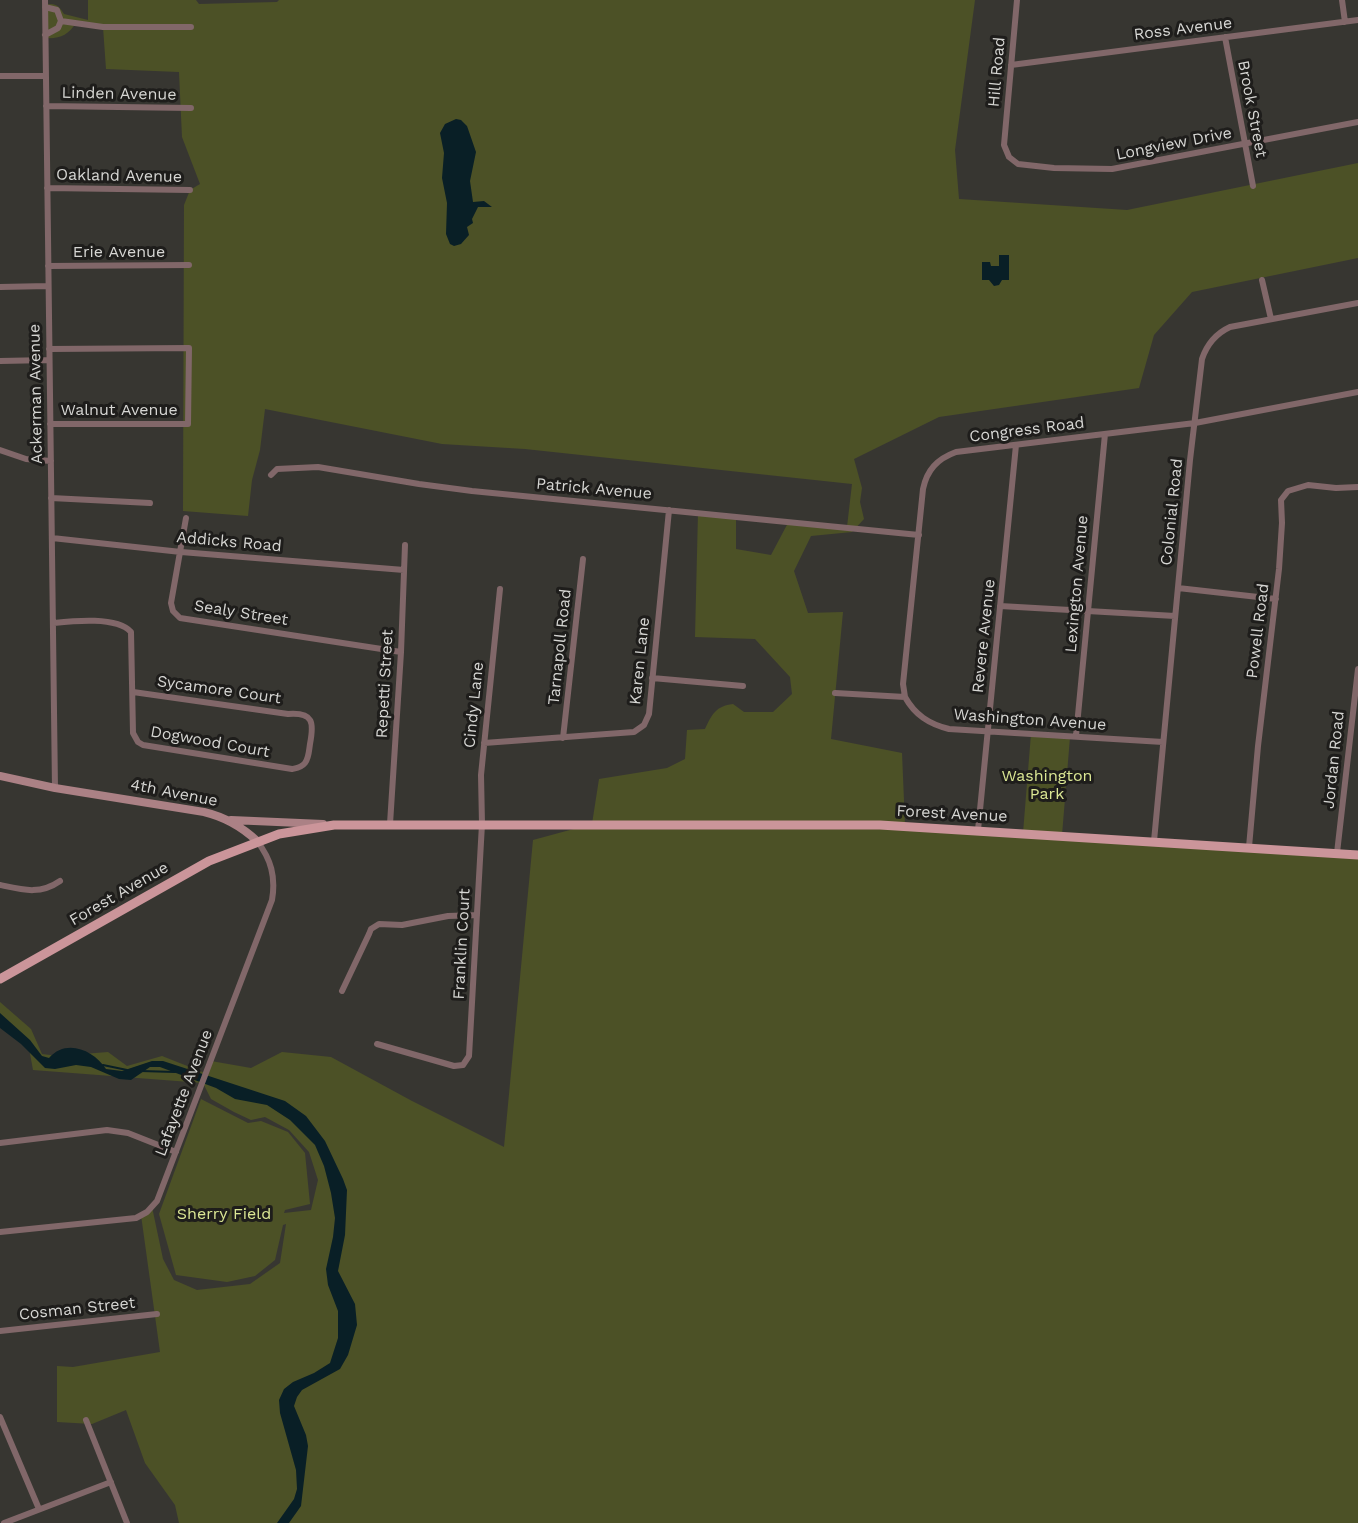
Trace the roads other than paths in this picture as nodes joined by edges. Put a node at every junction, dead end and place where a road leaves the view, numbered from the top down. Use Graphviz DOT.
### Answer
graph roads {
  1 [pos="1017,0"];
  2 [pos="1342,0"];
  3 [pos="45,4"];
  4 [pos="1358,20"];
  5 [pos="61,21"];
  6 [pos="1345,22"];
  7 [pos="191,27"];
  8 [pos="45,35"];
  9 [pos="1225,37"];
  10 [pos="1011,65"];
  11 [pos="0,76"];
  12 [pos="46,76"];
  13 [pos="46,106"];
  14 [pos="191,108"];
  15 [pos="1358,122"];
  16 [pos="1245,144"];
  17 [pos="1004,146"];
  18 [pos="1253,186"];
  19 [pos="47,188"];
  20 [pos="190,190"];
  21 [pos="189,265"];
  22 [pos="48,266"];
  23 [pos="1262,280"];
  24 [pos="48,286"];
  25 [pos="0,287"];
  26 [pos="1358,303"];
  27 [pos="1271,319"];
  28 [pos="49,349"];
  29 [pos="49,360"];
  30 [pos="0,361"];
  31 [pos="1358,392"];
  32 [pos="1195,423"];
  33 [pos="50,424"];
  34 [pos="1105,434"];
  35 [pos="1016,445"];
  36 [pos="0,450"];
  37 [pos="51,461"];
  38 [pos="271,475"];
  39 [pos="1358,487"];
  40 [pos="51,498"];
  41 [pos="150,503"];
  42 [pos="669,510"];
  43 [pos="186,518"];
  44 [pos="919,535"];
  45 [pos="52,538"];
  46 [pos="405,545"];
  47 [pos="181,552"];
  48 [pos="583,559"];
  49 [pos="404,570"];
  50 [pos="1178,588"];
  51 [pos="500,589"];
  52 [pos="1276,598"];
  53 [pos="1000,606"];
  54 [pos="1088,611"];
  55 [pos="1175,616"];
  56 [pos="52,623"];
  57 [pos="401,652"];
  58 [pos="1358,669"];
  59 [pos="652,678"];
  60 [pos="743,686"];
  61 [pos="133,692"];
  62 [pos="835,693"];
  63 [pos="905,697"];
  64 [pos="302,714"];
  65 [pos="988,731"];
  66 [pos="1076,736"];
  67 [pos="563,738"];
  68 [pos="1163,742"];
  69 [pos="484,743"];
  70 [pos="0,777"];
  71 [pos="55,788"];
  72 [pos="228,820"];
  73 [pos="390,824"];
  74 [pos="482,824"];
  75 [pos="334,825"];
  76 [pos="978,830"];
  77 [pos="257,841"];
  78 [pos="1154,841"];
  79 [pos="1249,847"];
  80 [pos="1337,853"];
  81 [pos="1358,855"];
  82 [pos="60,881"];
  83 [pos="0,885"];
  84 [pos="477,915"];
  85 [pos="0,980"];
  86 [pos="342,991"];
  87 [pos="377,1044"];
  88 [pos="0,1143"];
  89 [pos="176,1152"];
  90 [pos="0,1232"];
  91 [pos="157,1314"];
  92 [pos="0,1331"];
  93 [pos="0,1417"];
  94 [pos="86,1420"];
  95 [pos="111,1482"];
  96 [pos="39,1509"];
  97 [pos="4,1523"];
  98 [pos="127,1523"];
  1 -- 10 [label="street, Hill Road"];
  2 -- 6 [label="street"];
  3 -- 5 [label="street"];
  3 -- 8 [label="street, Ackerman Avenue"];
  4 -- 6 [label="street, Ross Avenue"];
  5 -- 7 [label="street"];
  5 -- 8 [label="street"];
  6 -- 9 [label="street, Ross Avenue"];
  8 -- 12 [label="street, Ackerman Avenue"];
  9 -- 10 [label="street, Ross Avenue"];
  9 -- 16 [label="street, Brook Street"];
  10 -- 17 [label="street, Hill Road"];
  11 -- 12 [label="street"];
  12 -- 13 [label="street, Ackerman Avenue"];
  13 -- 14 [label="street, Linden Avenue"];
  13 -- 19 [label="street, Ackerman Avenue"];
  15 -- 16 [label="street, Longview Drive"];
  16 -- 17 [label="street, Longview Drive"];
  16 -- 18 [label="street, Brook Street"];
  19 -- 20 [label="street, Oakland Avenue"];
  19 -- 22 [label="street, Ackerman Avenue"];
  21 -- 22 [label="street, Erie Avenue"];
  22 -- 24 [label="street, Ackerman Avenue"];
  23 -- 27 [label="street"];
  24 -- 25 [label="street"];
  24 -- 28 [label="street, Ackerman Avenue"];
  26 -- 27 [label="street, Colonial Road"];
  27 -- 32 [label="street, Colonial Road"];
  28 -- 29 [label="street, Ackerman Avenue"];
  28 -- 33 [label="street, Walnut Avenue"];
  29 -- 30 [label="street"];
  29 -- 33 [label="street, Ackerman Avenue"];
  31 -- 32 [label="street, Congress Road"];
  32 -- 34 [label="street, Congress Road"];
  32 -- 50 [label="street, Colonial Road"];
  33 -- 37 [label="street, Ackerman Avenue"];
  34 -- 35 [label="street, Congress Road"];
  34 -- 54 [label="street, Lexington Avenue"];
  35 -- 44 [label="street, Congress Road"];
  35 -- 53 [label="street, Revere Avenue"];
  36 -- 37 [label="street"];
  37 -- 40 [label="street, Ackerman Avenue"];
  38 -- 42 [label="street, Patrick Avenue"];
  39 -- 52 [label="street, Powell Road"];
  40 -- 41 [label="street"];
  40 -- 45 [label="street, Ackerman Avenue"];
  42 -- 44 [label="street, Patrick Avenue"];
  42 -- 59 [label="street, Karen Lane"];
  43 -- 47 [label="street, Sealy Street"];
  44 -- 63 [label="street, Congress Road"];
  45 -- 47 [label="street, Addicks Road"];
  45 -- 56 [label="street, Ackerman Avenue"];
  46 -- 49 [label="street, Repetti Street"];
  47 -- 49 [label="street, Addicks Road"];
  47 -- 57 [label="street, Sealy Street"];
  48 -- 67 [label="street, Tarnapoll Road"];
  49 -- 57 [label="street, Repetti Street"];
  50 -- 52 [label="street"];
  50 -- 55 [label="street, Colonial Road"];
  51 -- 69 [label="street, Cindy Lane"];
  52 -- 79 [label="street, Powell Road"];
  53 -- 54 [label="street"];
  53 -- 65 [label="street, Revere Avenue"];
  54 -- 55 [label="street"];
  54 -- 66 [label="street, Lexington Avenue"];
  55 -- 68 [label="street, Colonial Road"];
  56 -- 61 [label="street, Dogwood Court"];
  56 -- 71 [label="street, Ackerman Avenue"];
  57 -- 73 [label="street, Repetti Street"];
  58 -- 80 [label="street, Jordan Road"];
  59 -- 60 [label="street"];
  59 -- 67 [label="street, Karen Lane"];
  61 -- 64 [label="street, Sycamore Court"];
  61 -- 64 [label="street, Dogwood Court"];
  62 -- 63 [label="street"];
  63 -- 65 [label="street, Washington Avenue"];
  65 -- 66 [label="street, Washington Avenue"];
  65 -- 76 [label="street, Revere Avenue"];
  66 -- 68 [label="street, Washington Avenue"];
  67 -- 69 [label="street, Karen Lane"];
  68 -- 78 [label="street, Colonial Road"];
  69 -- 74 [label="street, Cindy Lane"];
  70 -- 71 [label="main road, 4th Avenue"];
  71 -- 72 [label="main road, 4th Avenue"];
  72 -- 75 [label="main road"];
  72 -- 77 [label="main road, 4th Avenue"];
  73 -- 74 [label="main road"];
  73 -- 75 [label="main road"];
  74 -- 76 [label="main road, Forest Avenue"];
  74 -- 84 [label="street, Franklin Court"];
  75 -- 77 [label="main road"];
  76 -- 78 [label="main road, Forest Avenue"];
  77 -- 85 [label="main road, Forest Avenue"];
  77 -- 89 [label="street, Lafayette Avenue"];
  78 -- 79 [label="main road, Forest Avenue"];
  79 -- 80 [label="main road, Forest Avenue"];
  80 -- 81 [label="main road, Forest Avenue"];
  82 -- 83 [label="street"];
  84 -- 86 [label="street"];
  84 -- 87 [label="street, Franklin Court"];
  88 -- 89 [label="street"];
  89 -- 90 [label="street, Lafayette Avenue"];
  91 -- 92 [label="street, Cosman Street"];
  93 -- 96 [label="street"];
  94 -- 95 [label="street"];
  95 -- 96 [label="street"];
  95 -- 98 [label="street"];
  96 -- 97 [label="street"];
}
